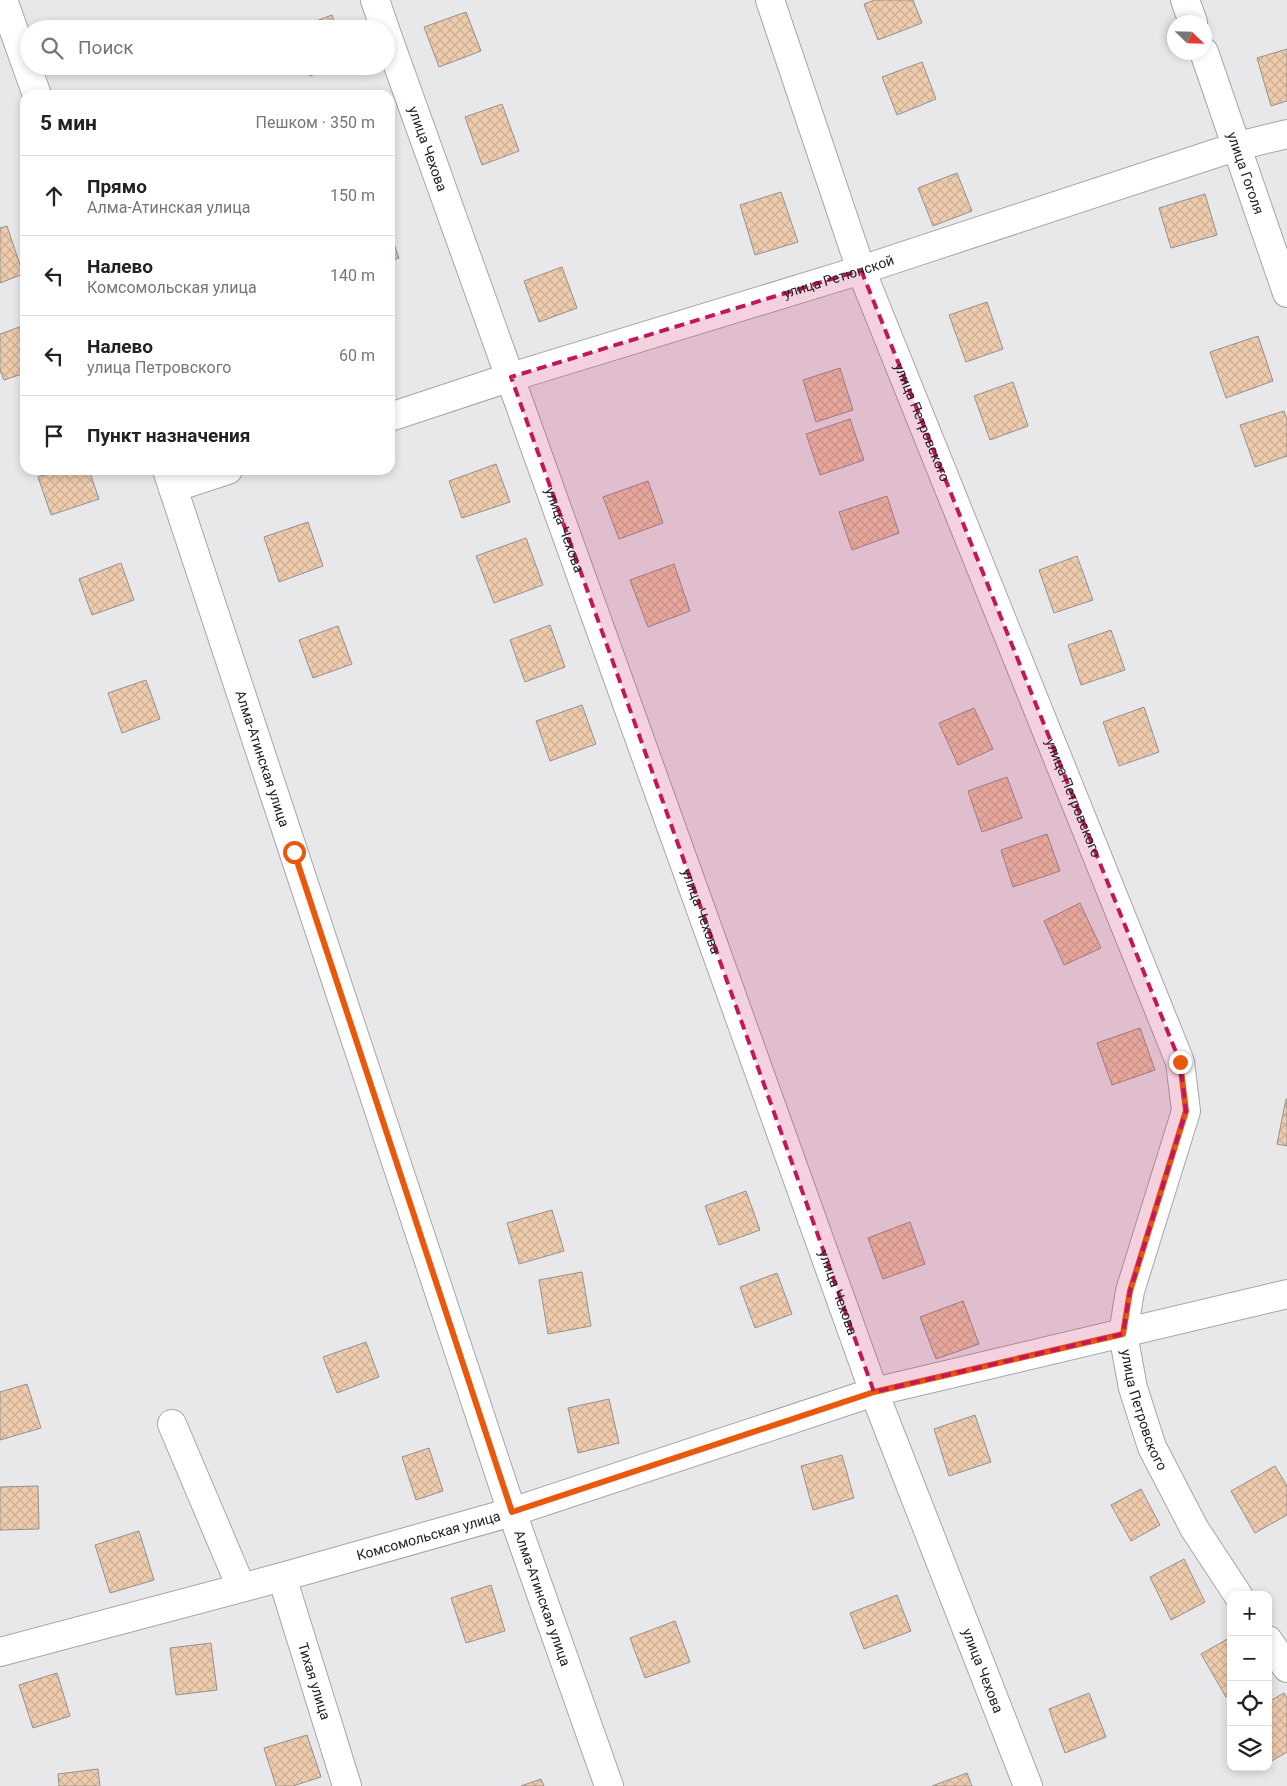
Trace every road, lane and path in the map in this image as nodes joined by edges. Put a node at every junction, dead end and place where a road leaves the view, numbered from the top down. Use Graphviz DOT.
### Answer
graph roads {
  1 [pos="3,0"];
  2 [pos="375,0"];
  3 [pos="770,0"];
  4 [pos="1185,0"];
  5 [pos="1190,15"];
  6 [pos="382,20"];
  7 [pos="20,49"];
  8 [pos="395,55"];
  9 [pos="1207,60"];
  10 [pos="29,75"];
  11 [pos="34,90"];
  12 [pos="1287,134"];
  13 [pos="1238,146"];
  14 [pos="861,270"];
  15 [pos="1287,293"];
  16 [pos="511,377"];
  17 [pos="395,415"];
  18 [pos="196,475"];
  19 [pos="170,479"];
  20 [pos="1287,1294"];
  21 [pos="1123,1334"];
  22 [pos="874,1392"];
  23 [pos="172,1424"];
  24 [pos="512,1512"];
  25 [pos="282,1577"];
  26 [pos="242,1587"];
  27 [pos="1235,1591"];
  28 [pos="1272,1646"];
  29 [pos="0,1652"];
  30 [pos="1287,1668"];
  31 [pos="347,1786"];
  32 [pos="609,1786"];
  33 [pos="1028,1786"];
  1 -- 7 [label="street"];
  2 -- 6 [label="street, улица Чехова"];
  3 -- 14 [label="street, улица Петровского"];
  4 -- 5 [label="street"];
  8 -- 16 [label="street, улица Чехова"];
  9 -- 13 [label="street, улица Гоголя"];
  10 -- 11 [label="street"];
  12 -- 13 [label="street, улица Ретюнской"];
  13 -- 14 [label="street, улица Ретюнской"];
  13 -- 15 [label="street, улица Гоголя"];
  14 -- 16 [label="street, улица Ретюнской"];
  14 -- 21 [label="street, улица Петровского"];
  16 -- 17 [label="street, улица Ретюнской"];
  16 -- 22 [label="street, улица Чехова"];
  18 -- 19 [label="street"];
  19 -- 24 [label="street, Алма-Атинская улица"];
  20 -- 21 [label="street, Комсомольская улица"];
  21 -- 22 [label="street, Комсомольская улица"];
  21 -- 27 [label="street, улица Петровского"];
  22 -- 24 [label="street, Комсомольская улица"];
  22 -- 33 [label="street, улица Чехова"];
  23 -- 26 [label="street"];
  24 -- 25 [label="street, Комсомольская улица"];
  24 -- 32 [label="street, Алма-Атинская улица"];
  25 -- 26 [label="street, Комсомольская улица"];
  25 -- 31 [label="street, Тихая улица"];
  26 -- 29 [label="street, Комсомольская улица"];
  28 -- 30 [label="street"];
}
